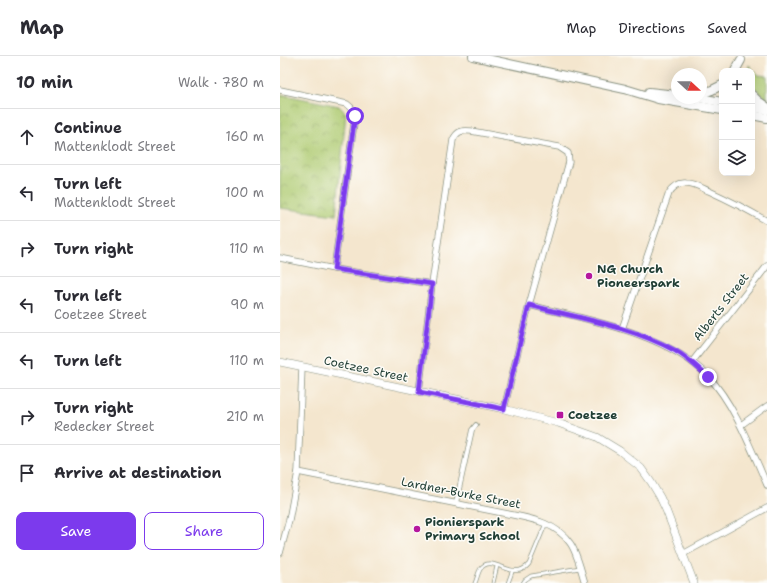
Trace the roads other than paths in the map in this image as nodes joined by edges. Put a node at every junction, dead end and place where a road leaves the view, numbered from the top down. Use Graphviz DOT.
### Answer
graph roads {
  1 [pos="473,56"];
  2 [pos="741,58"];
  3 [pos="736,68"];
  4 [pos="739,68"];
  5 [pos="742,68"];
  6 [pos="719,86"];
  7 [pos="624,89"];
  8 [pos="280,90"];
  9 [pos="707,92"];
  10 [pos="671,94"];
  11 [pos="755,98"];
  12 [pos="707,99"];
  13 [pos="719,101"];
  14 [pos="767,107"];
  15 [pos="755,108"];
  16 [pos="719,109"];
  17 [pos="767,110"];
  18 [pos="755,116"];
  19 [pos="767,118"];
  20 [pos="767,221"];
  21 [pos="280,258"];
  22 [pos="767,266"];
  23 [pos="334,269"];
  24 [pos="432,284"];
  25 [pos="529,305"];
  26 [pos="622,329"];
  27 [pos="280,362"];
  28 [pos="692,362"];
  29 [pos="302,367"];
  30 [pos="419,392"];
  31 [pos="767,406"];
  32 [pos="504,409"];
  33 [pos="741,425"];
  34 [pos="476,426"];
  35 [pos="298,472"];
  36 [pos="767,485"];
  37 [pos="456,503"];
  38 [pos="767,508"];
  39 [pos="546,523"];
  40 [pos="280,553"];
  41 [pos="683,554"];
  42 [pos="497,566"];
  43 [pos="580,568"];
  44 [pos="512,572"];
  45 [pos="475,583"];
  46 [pos="493,583"];
  47 [pos="508,583"];
  48 [pos="522,583"];
  49 [pos="585,583"];
  50 [pos="694,583"];
  1 -- 7 [label="main road"];
  2 -- 3 [label="main road"];
  2 -- 4 [label="street"];
  2 -- 5 [label="main road"];
  6 -- 9 [label="main road"];
  7 -- 10 [label="main road"];
  7 -- 16 [label="main road"];
  8 -- 23 [label="street"];
  11 -- 14 [label="main road"];
  12 -- 13 [label="main road"];
  15 -- 17 [label="main road"];
  18 -- 19 [label="main road"];
  20 -- 26 [label="street"];
  21 -- 23 [label="street"];
  22 -- 28 [label="street, Alberts Street"];
  23 -- 24 [label="street"];
  24 -- 25 [label="street"];
  24 -- 30 [label="street"];
  25 -- 26 [label="street"];
  25 -- 32 [label="street"];
  26 -- 28 [label="street"];
  27 -- 29 [label="street, Coetzee Street"];
  28 -- 33 [label="street"];
  29 -- 30 [label="street, Coetzee Street"];
  29 -- 35 [label="street"];
  30 -- 32 [label="street, Coetzee Street"];
  31 -- 33 [label="street"];
  32 -- 41 [label="street, Coetzee Street"];
  33 -- 36 [label="street"];
  34 -- 37 [label="street"];
  35 -- 37 [label="street, Lardner-Burke Street"];
  35 -- 40 [label="street"];
  37 -- 39 [label="street, Lardner-Burke Street"];
  38 -- 41 [label="street"];
  39 -- 43 [label="street, Lardner-Burke Street"];
  39 -- 44 [label="lane"];
  41 -- 50 [label="street, Coetzee Street"];
  42 -- 44 [label="lane"];
  42 -- 45 [label="lane"];
  42 -- 46 [label="lane"];
  43 -- 48 [label="lane"];
  43 -- 49 [label="street, Lardner-Burke Street"];
  44 -- 47 [label="lane"];
}
